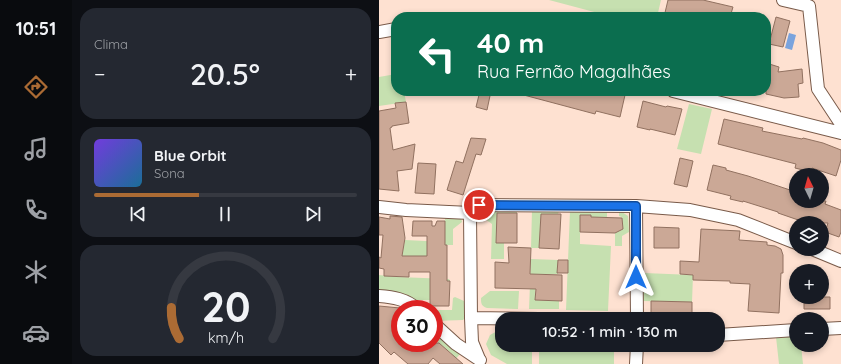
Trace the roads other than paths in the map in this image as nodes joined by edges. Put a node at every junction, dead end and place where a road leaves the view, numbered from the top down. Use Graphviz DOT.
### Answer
graph roads {
  1 [pos="783,0"];
  2 [pos="391,30"];
  3 [pos="379,32"];
  4 [pos="693,96"];
  5 [pos="841,124"];
  6 [pos="841,133"];
  7 [pos="636,206"];
  8 [pos="379,207"];
  9 [pos="470,213"];
  10 [pos="789,240"];
  11 [pos="829,256"];
  12 [pos="841,261"];
  13 [pos="379,296"];
  14 [pos="400,300"];
  15 [pos="637,312"];
  16 [pos="471,318"];
  17 [pos="495,318"];
  18 [pos="841,328"];
  19 [pos="829,329"];
  20 [pos="789,330"];
  21 [pos="443,332"];
  22 [pos="725,335"];
  23 [pos="637,352"];
  24 [pos="482,362"];
  25 [pos="636,364"];
  1 -- 5 [label="street"];
  2 -- 3 [label="street"];
  4 -- 6 [label="street"];
  7 -- 9 [label="street"];
  7 -- 10 [label="street"];
  7 -- 15 [label="street"];
  8 -- 9 [label="street"];
  9 -- 16 [label="street"];
  11 -- 12 [label="street"];
  13 -- 14 [label="street"];
  16 -- 17 [label="street"];
  16 -- 24 [label="street"];
  18 -- 19 [label="street"];
  20 -- 22 [label="street"];
  21 -- 24 [label="street"];
  23 -- 25 [label="street"];
}
